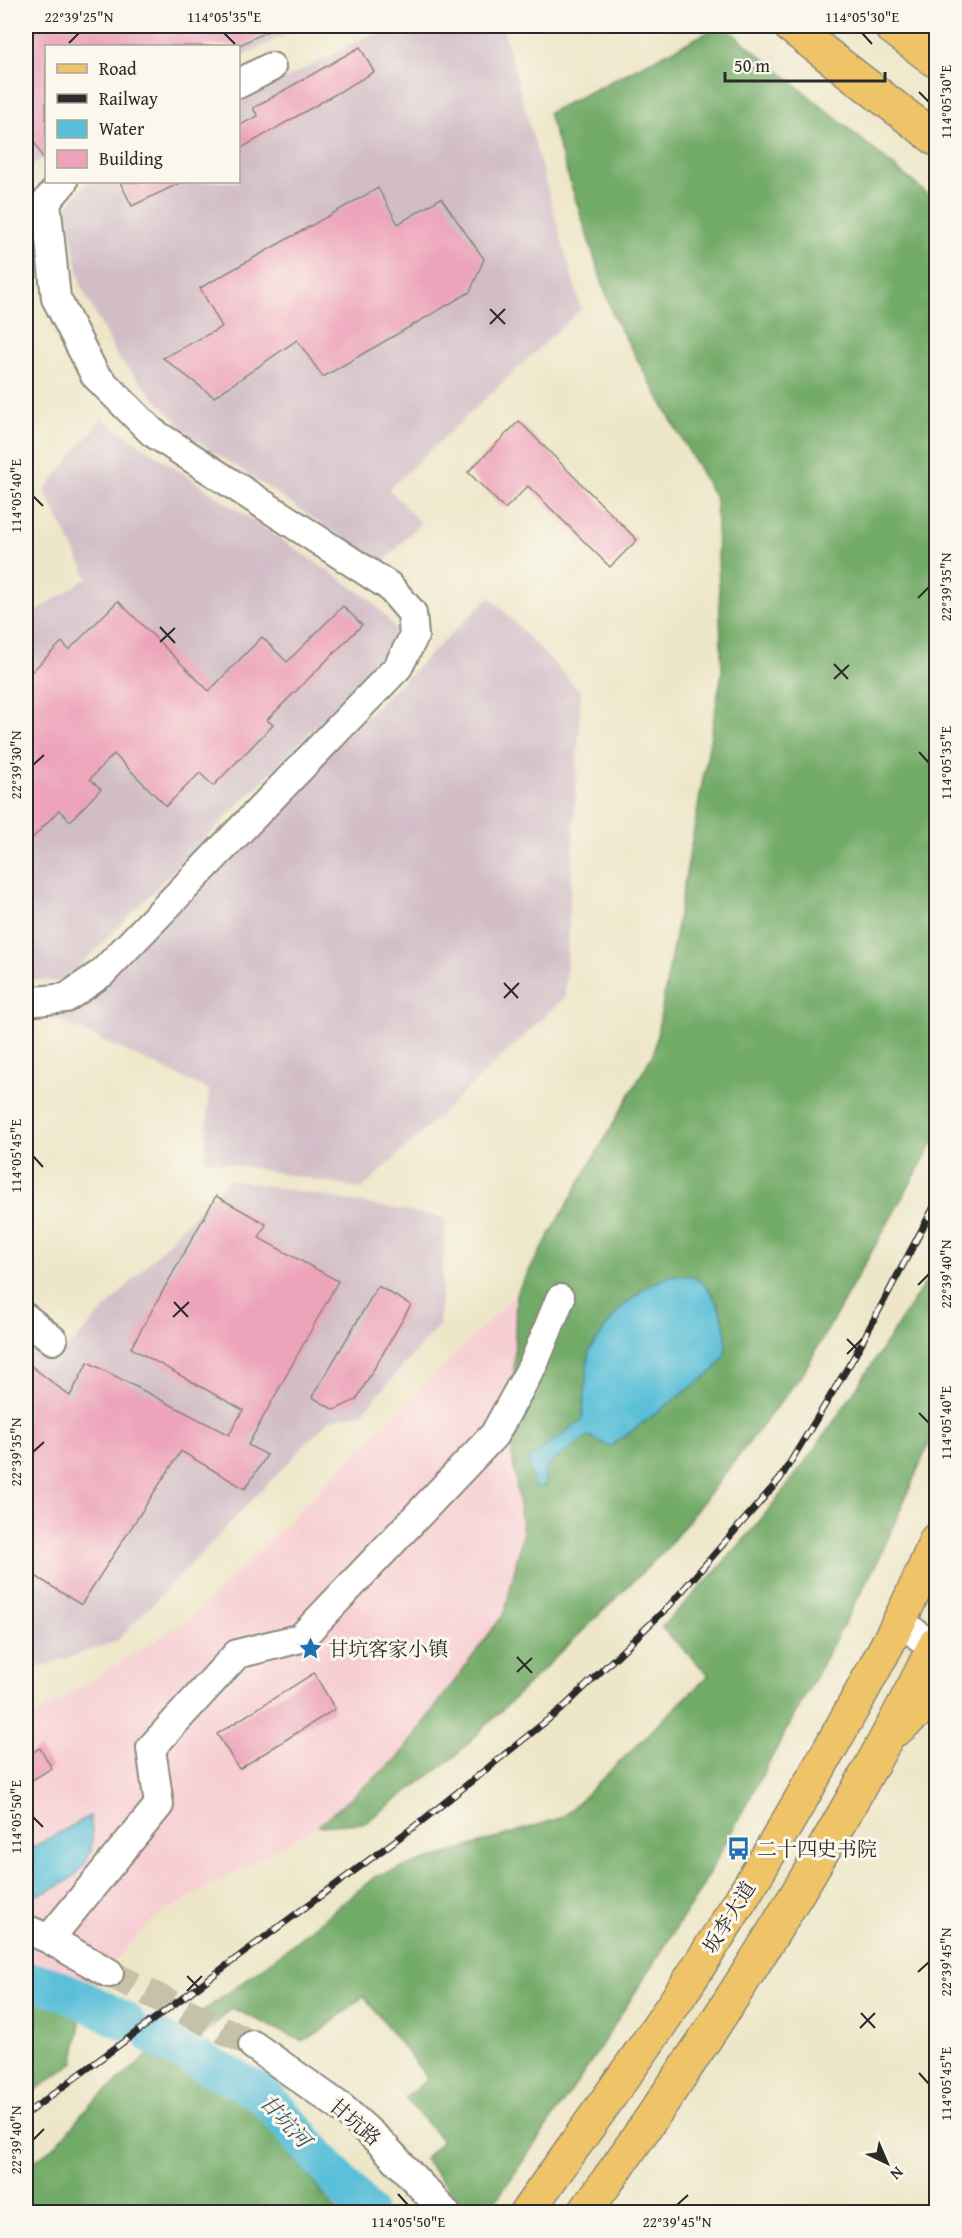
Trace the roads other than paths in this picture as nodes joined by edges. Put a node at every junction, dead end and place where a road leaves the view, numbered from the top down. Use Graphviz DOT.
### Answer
graph roads {
  1 [pos="790,26"];
  2 [pos="890,26"];
  3 [pos="936,60"];
  4 [pos="271,67"];
  5 [pos="240,83"];
  6 [pos="936,139"];
  7 [pos="62,183"];
  8 [pos="26,1002"];
  9 [pos="560,1299"];
  10 [pos="26,1318"];
  11 [pos="53,1340"];
  12 [pos="936,1540"];
  13 [pos="900,1620"];
  14 [pos="936,1643"];
  15 [pos="936,1699"];
  16 [pos="885,1741"];
  17 [pos="37,1934"];
  18 [pos="110,1973"];
  19 [pos="253,2045"];
  20 [pos="446,2212"];
  21 [pos="527,2212"];
  22 [pos="585,2212"];
  1 -- 6 [label="main road"];
  2 -- 3 [label="main road"];
  4 -- 5 [label="street"];
  7 -- 8 [label="street"];
  9 -- 17 [label="street"];
  10 -- 11 [label="street"];
  12 -- 13 [label="main road, 坂李大道"];
  13 -- 14 [label="street"];
  13 -- 21 [label="main road, 坂李大道"];
  14 -- 16 [label="main road"];
  15 -- 16 [label="main road"];
  16 -- 22 [label="main road"];
  17 -- 18 [label="street"];
  19 -- 20 [label="street, 甘坑路"];
}
